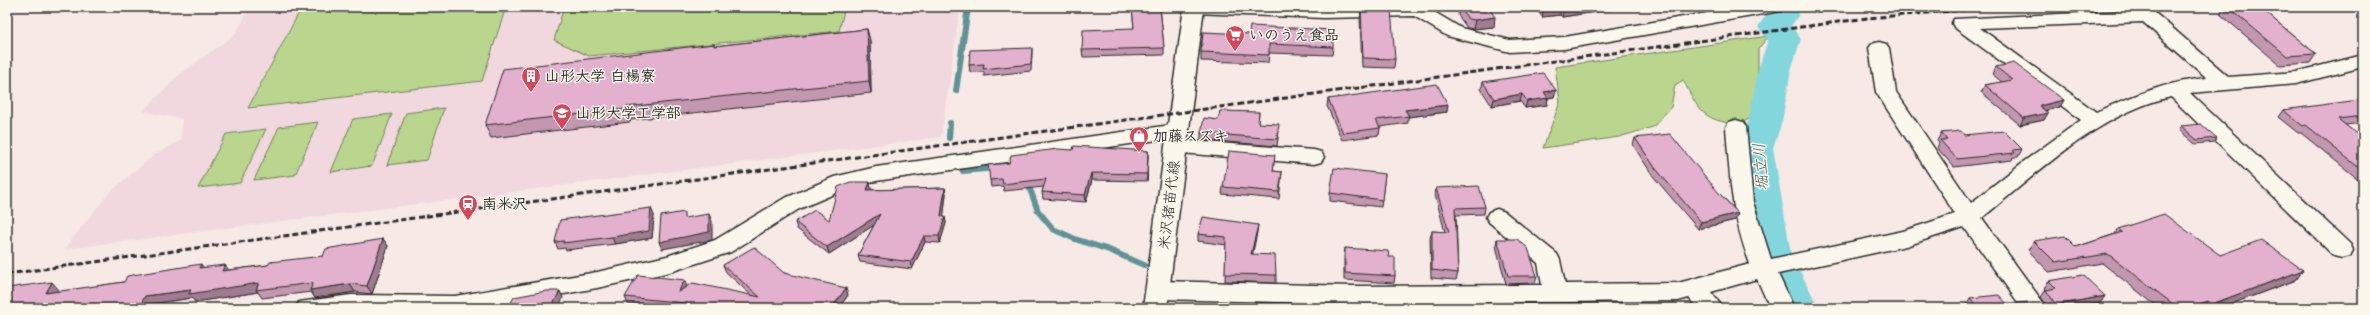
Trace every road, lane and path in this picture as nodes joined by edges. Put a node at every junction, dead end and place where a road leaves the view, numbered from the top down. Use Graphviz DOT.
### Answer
graph roads {
  1 [pos="1194,8"];
  2 [pos="1768,8"];
  3 [pos="1418,9"];
  4 [pos="1879,48"];
  5 [pos="2363,61"];
  6 [pos="2224,83"];
  7 [pos="2174,89"];
  8 [pos="2094,120"];
  9 [pos="1736,127"];
  10 [pos="1177,139"];
  11 [pos="1314,157"];
  12 [pos="1497,216"];
  13 [pos="1969,217"];
  14 [pos="2342,250"];
  15 [pos="1766,269"];
  16 [pos="1694,288"];
  17 [pos="1555,292"];
  18 [pos="1157,299"];
  19 [pos="455,307"];
  20 [pos="307,308"];
  21 [pos="1711,308"];
  22 [pos="1782,308"];
  23 [pos="2036,308"];
  1 -- 3 [label="street"];
  1 -- 10 [label="main road, 米沢猪苗代線"];
  2 -- 3 [label="street"];
  4 -- 13 [label="street"];
  5 -- 6 [label="street"];
  6 -- 7 [label="street"];
  6 -- 8 [label="street"];
  7 -- 8 [label="street"];
  7 -- 14 [label="street"];
  8 -- 13 [label="street"];
  9 -- 15 [label="street"];
  10 -- 11 [label="street"];
  10 -- 18 [label="main road, 米沢猪苗代線"];
  10 -- 19 [label="street"];
  12 -- 17 [label="street"];
  13 -- 15 [label="street"];
  13 -- 23 [label="street"];
  15 -- 16 [label="street"];
  15 -- 22 [label="street"];
  16 -- 17 [label="street"];
  16 -- 21 [label="street"];
  17 -- 18 [label="street"];
  19 -- 20 [label="street"];
}
